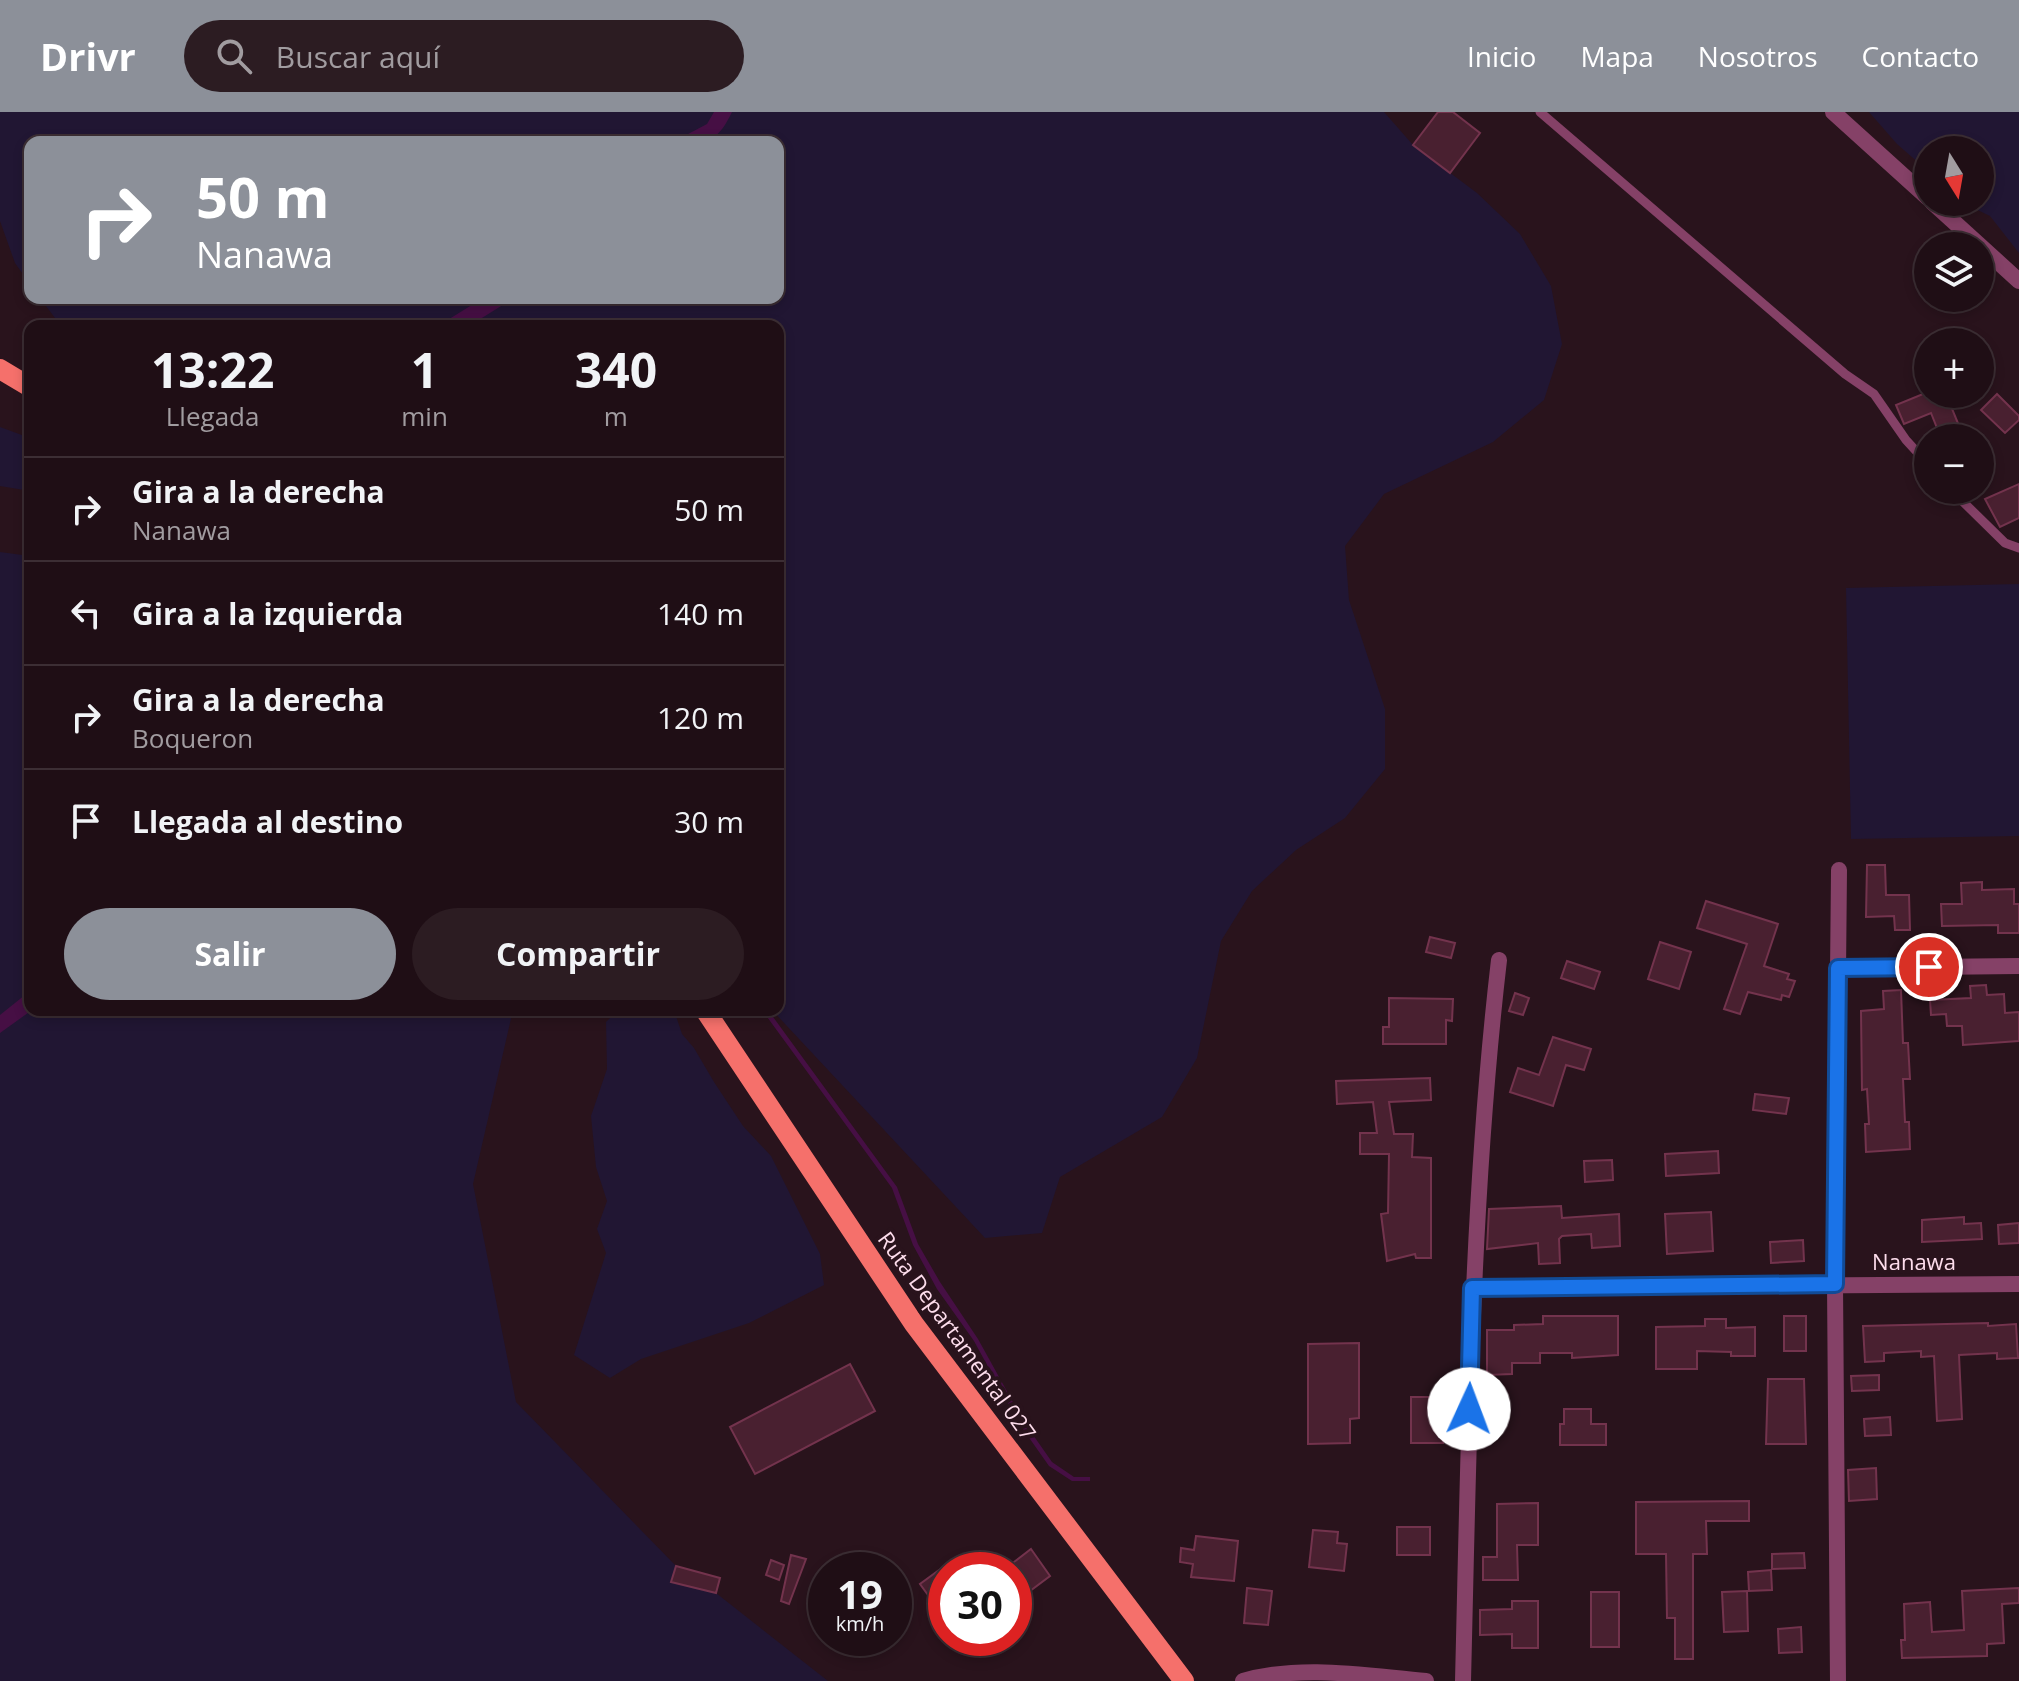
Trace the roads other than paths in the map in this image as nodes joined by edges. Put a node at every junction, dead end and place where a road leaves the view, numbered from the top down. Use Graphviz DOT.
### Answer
graph roads {
  1 [pos="1540,112"];
  2 [pos="1833,112"];
  3 [pos="1914,185"];
  4 [pos="1948,216"];
  5 [pos="2019,281"];
  6 [pos="0,369"];
  7 [pos="24,383"];
  8 [pos="1914,449"];
  9 [pos="1964,504"];
  10 [pos="2019,548"];
  11 [pos="1839,870"];
  12 [pos="1499,960"];
  13 [pos="2019,966"];
  14 [pos="1838,968"];
  15 [pos="709,1016"];
  16 [pos="1835,1284"];
  17 [pos="2019,1284"];
  18 [pos="1472,1288"];
  19 [pos="1184,1681"];
  20 [pos="1243,1681"];
  21 [pos="1426,1681"];
  22 [pos="1463,1681"];
  23 [pos="1838,1681"];
  1 -- 8 [label="lane"];
  2 -- 3 [label="street"];
  4 -- 5 [label="street"];
  6 -- 7 [label="main road"];
  9 -- 10 [label="lane"];
  11 -- 14 [label="street"];
  12 -- 18 [label="street"];
  13 -- 14 [label="street"];
  14 -- 16 [label="street"];
  15 -- 19 [label="main road, Ruta Departamental 027"];
  16 -- 17 [label="street, Nanawa"];
  16 -- 18 [label="street, Nanawa"];
  16 -- 23 [label="street"];
  18 -- 22 [label="street"];
  20 -- 21 [label="street"];
}
